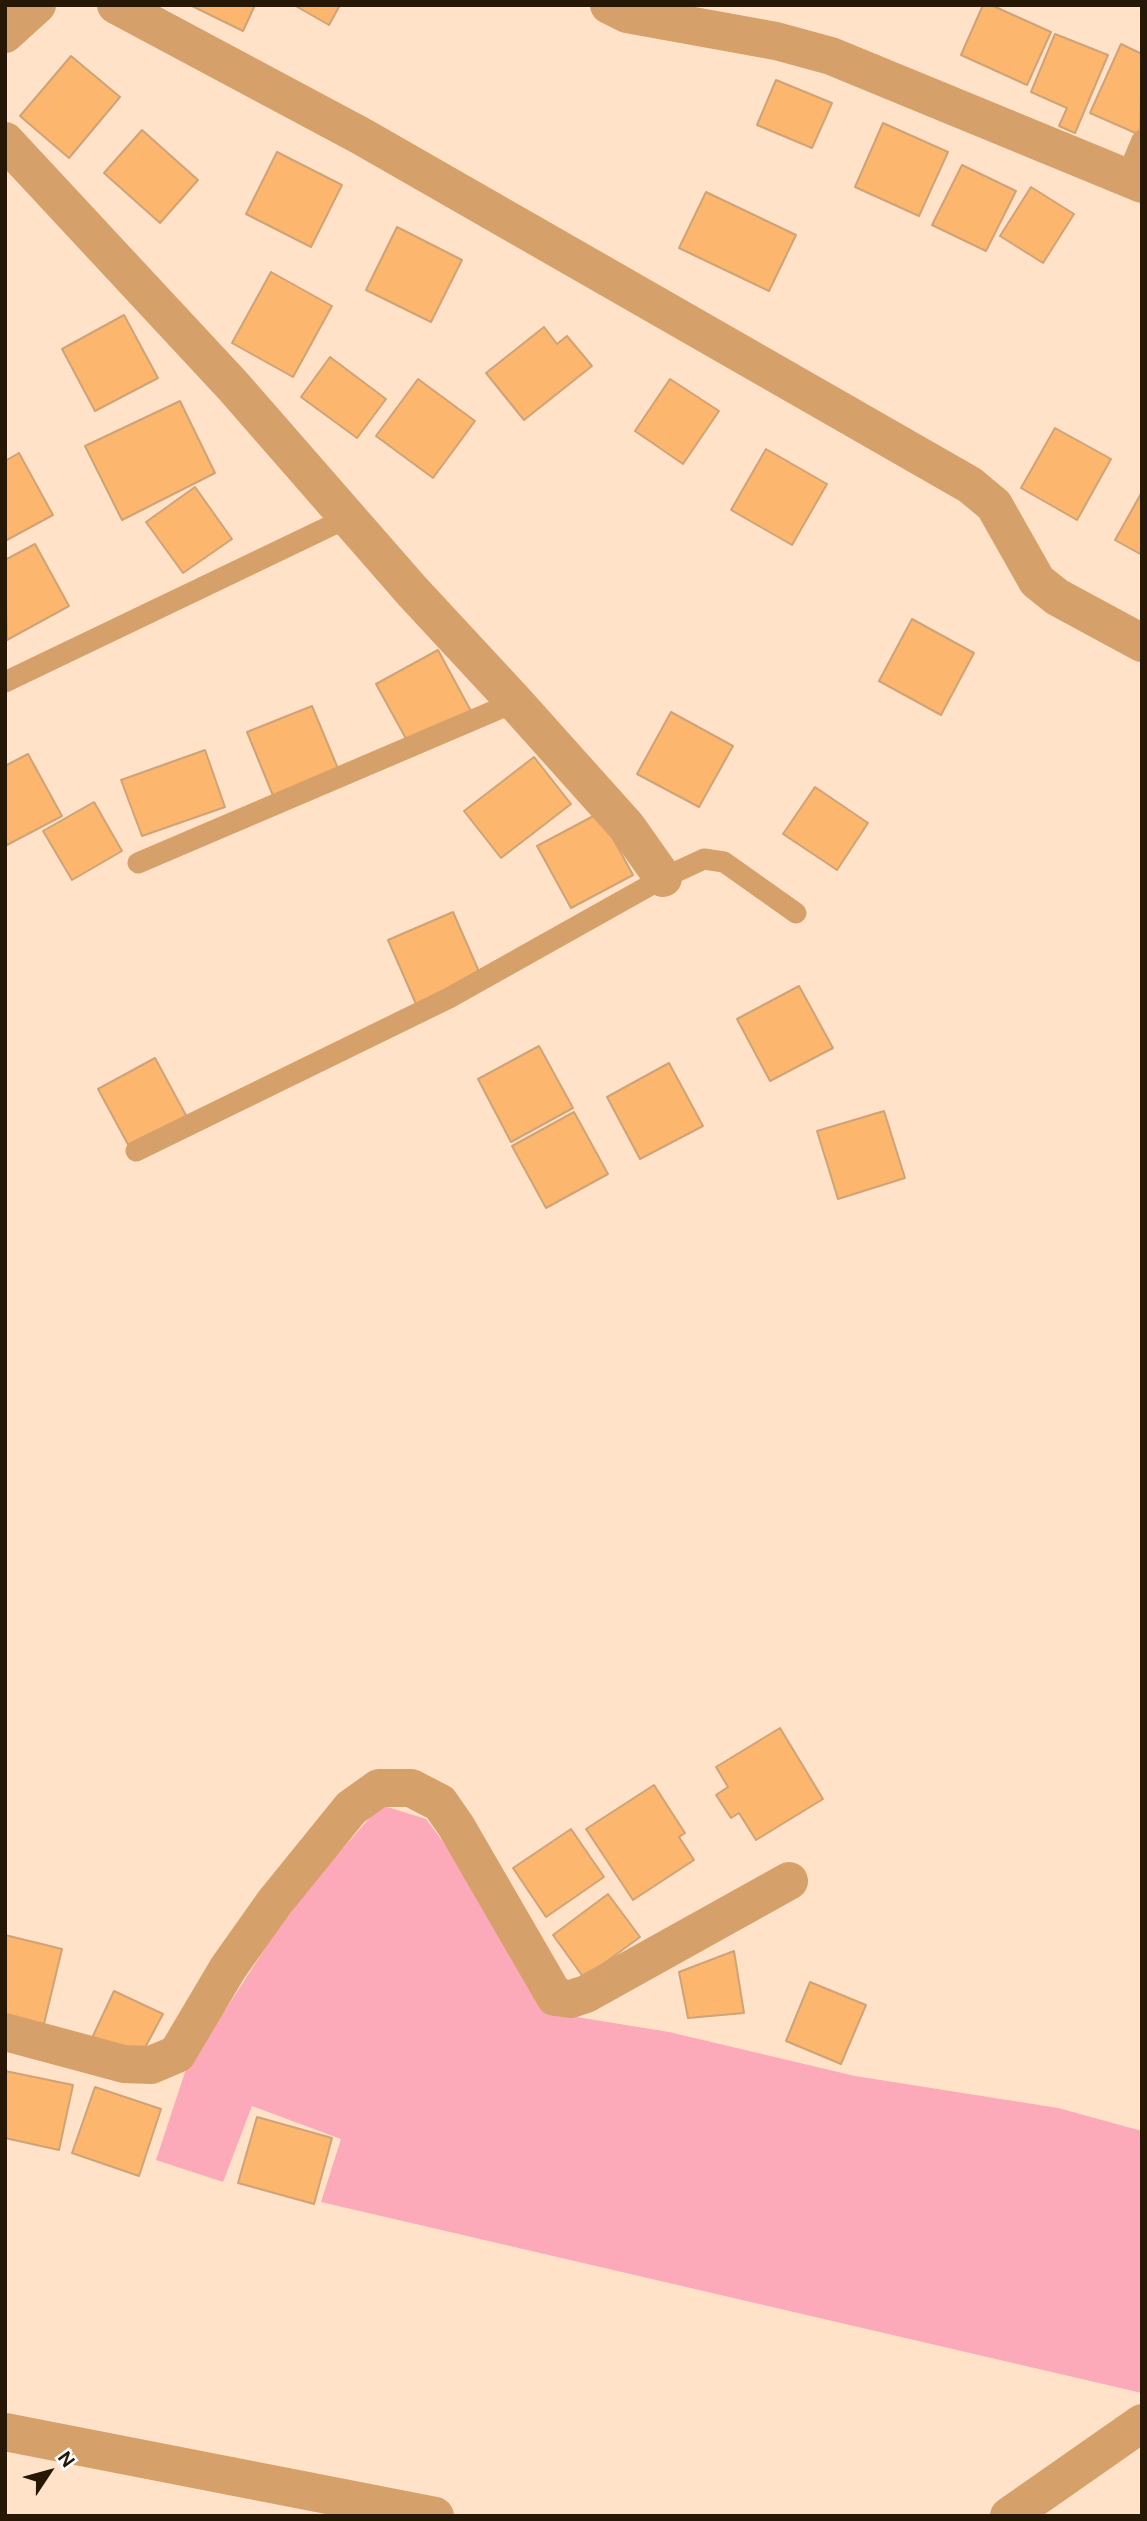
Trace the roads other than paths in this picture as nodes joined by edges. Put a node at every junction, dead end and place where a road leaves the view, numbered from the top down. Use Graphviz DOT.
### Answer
graph roads {
  1 [pos="37,5"];
  2 [pos="116,5"];
  3 [pos="609,5"];
  4 [pos="5,34"];
  5 [pos="1142,140"];
  6 [pos="5,141"];
  7 [pos="1134,181"];
  8 [pos="347,518"];
  9 [pos="1142,643"];
  10 [pos="5,682"];
  11 [pos="515,702"];
  12 [pos="138,863"];
  13 [pos="663,877"];
  14 [pos="796,913"];
  15 [pos="136,1151"];
  16 [pos="789,1881"];
  17 [pos="5,2032"];
  18 [pos="1142,2423"];
  19 [pos="5,2432"];
  20 [pos="435,2516"];
  21 [pos="1009,2516"];
  1 -- 4 [label="street"];
  2 -- 9 [label="street"];
  3 -- 7 [label="street"];
  5 -- 7 [label="lane"];
  6 -- 8 [label="street"];
  8 -- 10 [label="lane"];
  8 -- 11 [label="street"];
  11 -- 12 [label="lane"];
  11 -- 13 [label="street"];
  13 -- 14 [label="lane"];
  13 -- 15 [label="lane"];
  16 -- 17 [label="street"];
  18 -- 21 [label="street"];
  19 -- 20 [label="street"];
}
